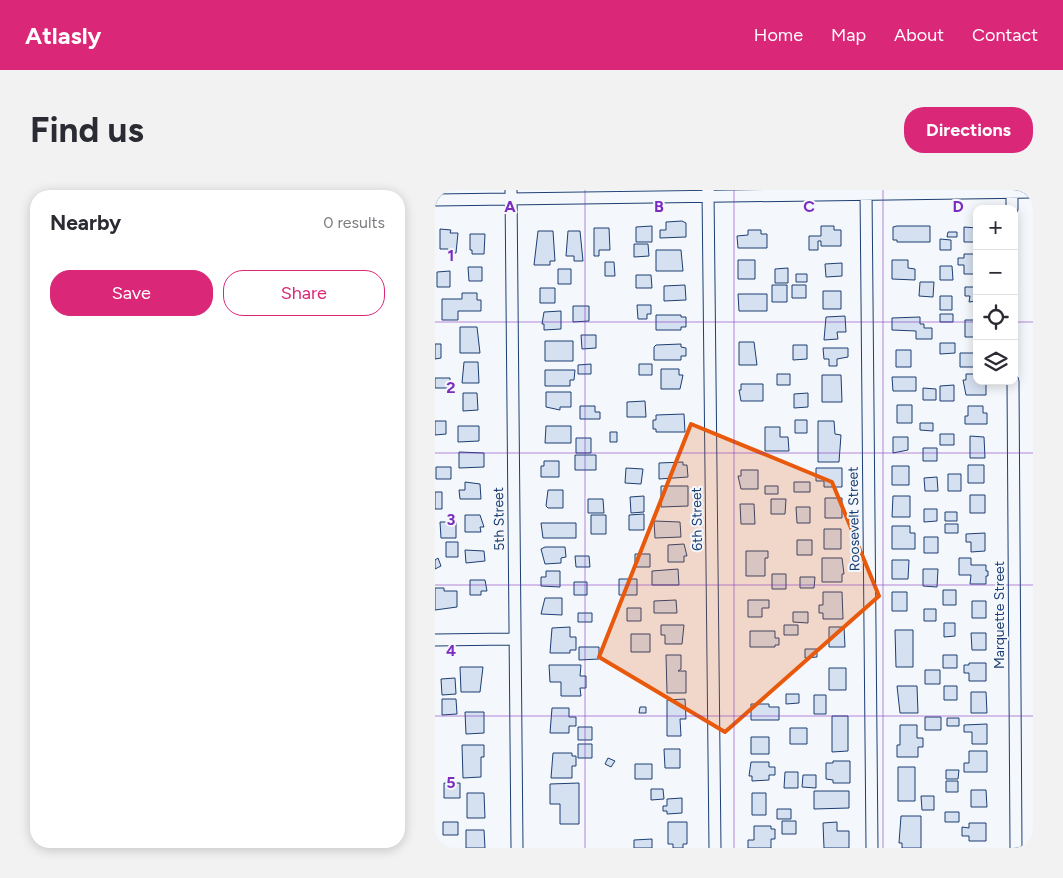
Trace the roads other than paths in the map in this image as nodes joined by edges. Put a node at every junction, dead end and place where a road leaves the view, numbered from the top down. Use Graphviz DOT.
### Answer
graph roads {
  1 [pos="1012,191"];
  2 [pos="866,192"];
  3 [pos="1033,192"];
  4 [pos="708,193"];
  5 [pos="511,195"];
  6 [pos="435,200"];
  7 [pos="1012,205"];
  8 [pos="1013,385"];
  9 [pos="515,639"];
  10 [pos="435,640"];
  11 [pos="517,848"];
  12 [pos="715,848"];
  13 [pos="872,848"];
  14 [pos="1016,848"];
  1 -- 2 [label="street"];
  1 -- 3 [label="street"];
  1 -- 7 [label="street"];
  2 -- 4 [label="street"];
  2 -- 13 [label="street, Roosevelt Street"];
  4 -- 5 [label="street"];
  4 -- 12 [label="street, 6th Street"];
  5 -- 6 [label="street"];
  5 -- 9 [label="street, 5th Street"];
  8 -- 14 [label="street, Marquette Street"];
  9 -- 10 [label="street"];
  9 -- 11 [label="street, 5th Street"];
}
